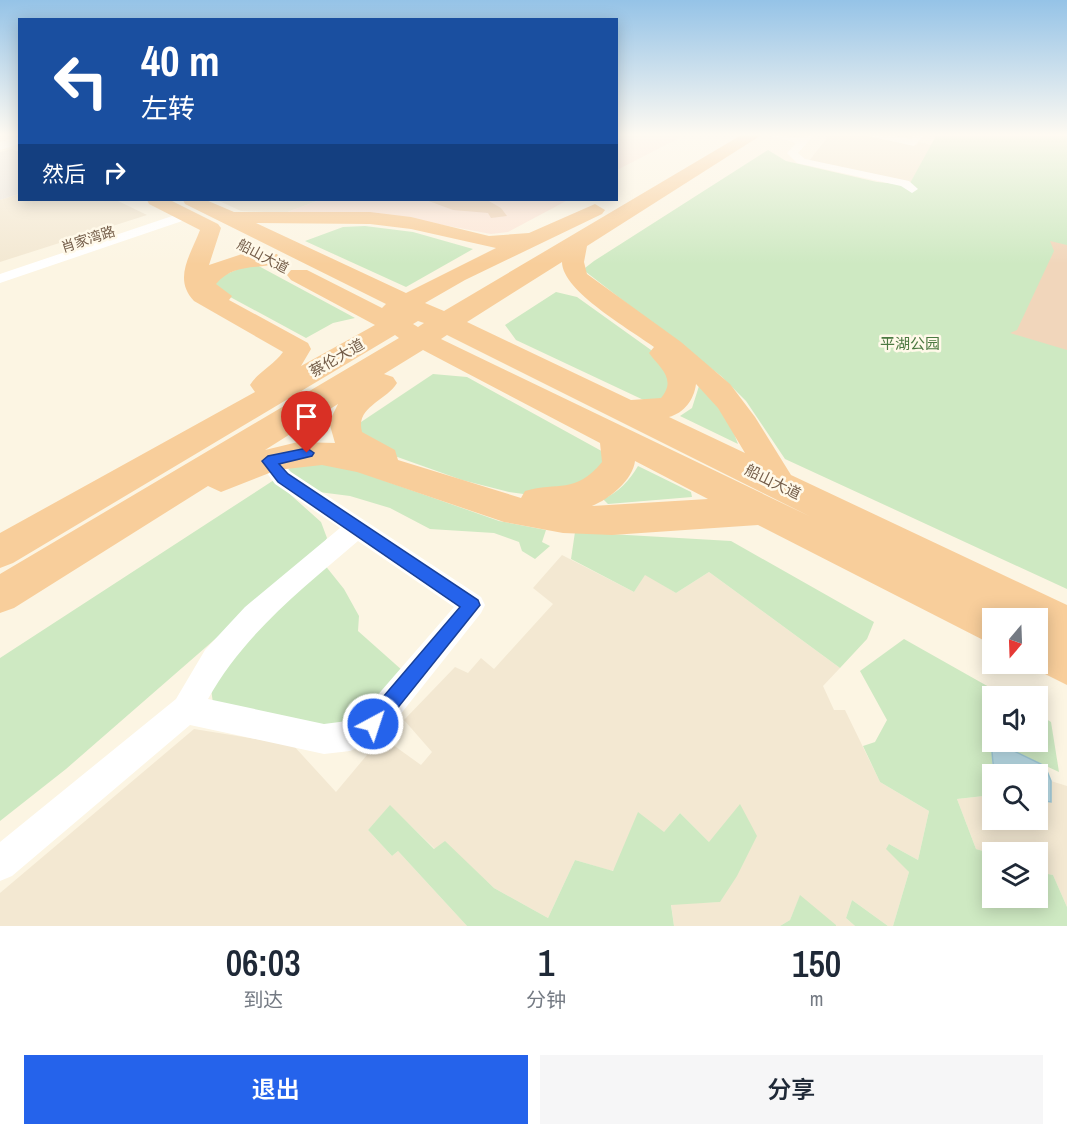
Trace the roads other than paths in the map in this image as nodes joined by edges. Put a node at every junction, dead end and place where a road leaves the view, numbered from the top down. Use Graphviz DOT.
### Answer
graph roads {
  1 [pos="673,177"];
  2 [pos="873,177"];
  3 [pos="912,189"];
  4 [pos="160,201"];
  5 [pos="185,208"];
  6 [pos="218,222"];
  7 [pos="587,223"];
  8 [pos="296,250"];
  9 [pos="269,259"];
  10 [pos="0,267"];
  11 [pos="457,275"];
  12 [pos="0,279"];
  13 [pos="503,305"];
  14 [pos="371,317"];
  15 [pos="467,348"];
  16 [pos="393,375"];
  17 [pos="230,413"];
  18 [pos="620,424"];
  19 [pos="268,461"];
  20 [pos="123,481"];
  21 [pos="773,498"];
  22 [pos="159,506"];
  23 [pos="357,528"];
  24 [pos="0,552"];
  25 [pos="0,595"];
  26 [pos="982,620"];
  27 [pos="1067,625"];
  28 [pos="1048,654"];
  29 [pos="1067,664"];
  30 [pos="186,709"];
  31 [pos="0,864"];
  1 -- 7 [label="highway, 蔡伦大道"];
  2 -- 3 [label="street"];
  4 -- 5 [label="highway, 船山大道"];
  5 -- 6 [label="highway, 船山大道"];
  5 -- 10 [label="street, 肖家湾路"];
  5 -- 12 [label="street"];
  6 -- 7 [label="highway"];
  6 -- 8 [label="highway, 船山大道"];
  6 -- 9 [label="highway, 船山大道"];
  6 -- 17 [label="highway"];
  7 -- 11 [label="highway"];
  7 -- 13 [label="highway, 蔡伦大道"];
  7 -- 20 [label="highway, 蔡伦大道"];
  7 -- 21 [label="highway"];
  7 -- 25 [label="highway, 蔡伦大道"];
  8 -- 11 [label="highway"];
  8 -- 15 [label="highway, 船山大道"];
  9 -- 14 [label="highway, 船山大道"];
  9 -- 14 [label="highway"];
  11 -- 14 [label="highway"];
  13 -- 16 [label="highway, 蔡伦大道"];
  13 -- 18 [label="highway"];
  14 -- 15 [label="highway, 船山大道"];
  14 -- 17 [label="highway"];
  15 -- 18 [label="highway, 船山大道"];
  16 -- 18 [label="highway"];
  16 -- 22 [label="highway, 蔡伦大道"];
  17 -- 20 [label="highway"];
  18 -- 21 [label="highway, 船山大道"];
  19 -- 21 [label="highway"];
  19 -- 22 [label="highway"];
  19 -- 23 [label="street"];
  20 -- 24 [label="highway, 蔡伦大道"];
  21 -- 26 [label="highway, 船山大道"];
  21 -- 27 [label="highway, 船山大道"];
  22 -- 25 [label="highway, 蔡伦大道"];
  23 -- 30 [label="street"];
  23 -- 30 [label="street"];
  28 -- 29 [label="highway"];
  30 -- 31 [label="street"];
}
